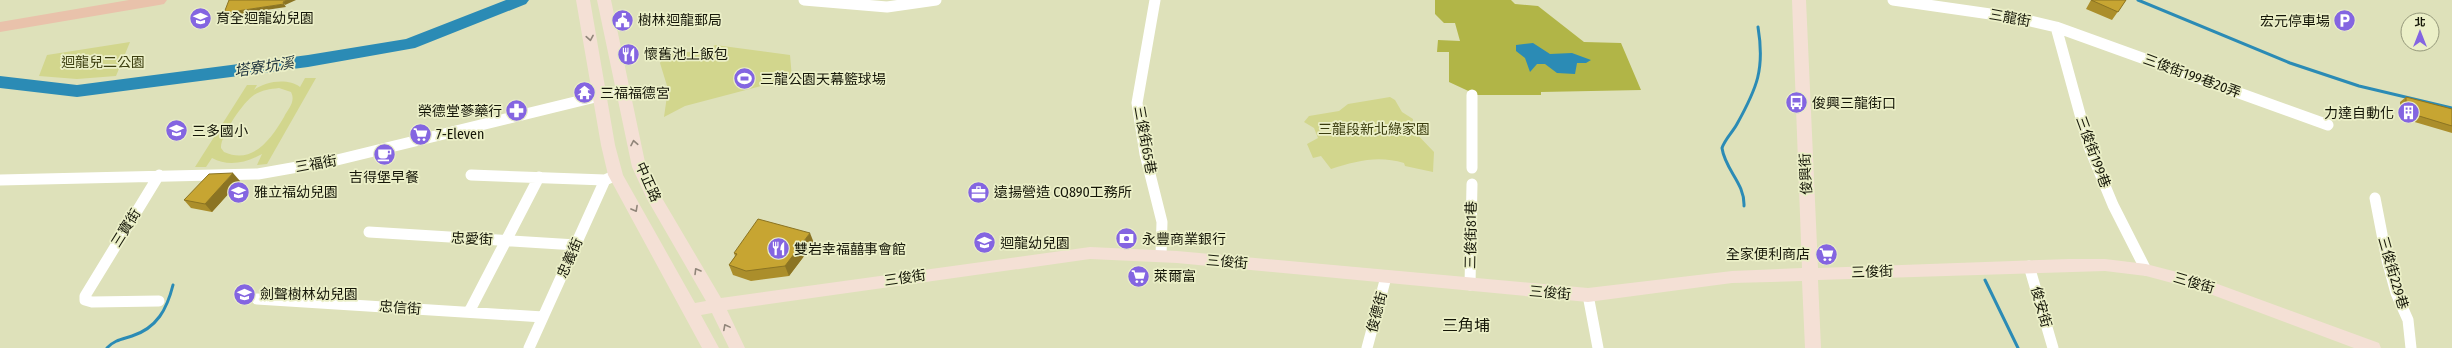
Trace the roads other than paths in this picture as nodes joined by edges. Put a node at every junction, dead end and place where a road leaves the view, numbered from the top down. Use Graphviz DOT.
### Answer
graph roads {
  1 [pos="98,0"];
  2 [pos="159,0"];
  3 [pos="584,0"];
  4 [pos="604,0"];
  5 [pos="804,0"];
  6 [pos="936,0"];
  7 [pos="1155,0"];
  8 [pos="1799,0"];
  9 [pos="1893,0"];
  10 [pos="0,16"];
  11 [pos="0,27"];
  12 [pos="2056,27"];
  13 [pos="624,90"];
  14 [pos="1472,95"];
  15 [pos="601,96"];
  16 [pos="2328,125"];
  17 [pos="639,167"];
  18 [pos="1472,168"];
  19 [pos="471,175"];
  20 [pos="159,176"];
  21 [pos="539,177"];
  22 [pos="611,177"];
  23 [pos="0,180"];
  24 [pos="1472,184"];
  25 [pos="2375,198"];
  26 [pos="369,232"];
  27 [pos="506,241"];
  28 [pos="576,245"];
  29 [pos="1162,256"];
  30 [pos="2029,266"];
  31 [pos="2146,270"];
  32 [pos="1811,275"];
  33 [pos="1386,277"];
  34 [pos="1470,285"];
  35 [pos="1588,296"];
  36 [pos="257,299"];
  37 [pos="159,301"];
  38 [pos="716,305"];
  39 [pos="690,311"];
  40 [pos="469,312"];
  41 [pos="543,317"];
  42 [pos="529,348"];
  43 [pos="711,348"];
  44 [pos="737,348"];
  45 [pos="1367,348"];
  46 [pos="1598,348"];
  47 [pos="1812,348"];
  48 [pos="2053,348"];
  49 [pos="2373,348"];
  50 [pos="2411,348"];
  1 -- 10 [label="main road"];
  2 -- 11 [label="main road"];
  3 -- 15 [label="street, 中正路, one-way"];
  4 -- 13 [label="street, 中正路"];
  5 -- 6 [label="street"];
  7 -- 29 [label="street, 三俊街65巷"];
  8 -- 32 [label="street, 俊興街"];
  9 -- 12 [label="street, 三龍街"];
  12 -- 16 [label="street, 三俊街199巷20弄"];
  12 -- 31 [label="street, 三俊街199巷"];
  13 -- 15 [label="street, 三福街"];
  17 -- 13 [label="street, 中正路, one-way"];
  14 -- 18 [label="street"];
  15 -- 20 [label="street, 三福街"];
  15 -- 22 [label="street, 中正路"];
  17 -- 22 [label="street"];
  38 -- 17 [label="street, 中正路, one-way"];
  19 -- 21 [label="street"];
  20 -- 23 [label="street, 三福街"];
  20 -- 37 [label="street, 三寶街"];
  21 -- 22 [label="street"];
  21 -- 27 [label="street"];
  22 -- 28 [label="street, 忠義街"];
  22 -- 39 [label="street, 中正路, one-way"];
  24 -- 34 [label="street, 三俊街81巷"];
  25 -- 50 [label="street, 三俊街229巷"];
  26 -- 27 [label="street, 忠愛街"];
  27 -- 28 [label="street, 忠愛街"];
  27 -- 40 [label="street"];
  28 -- 41 [label="street, 忠義街"];
  29 -- 33 [label="street, 三俊街"];
  29 -- 38 [label="street, 三俊街"];
  30 -- 31 [label="street, 三俊街"];
  30 -- 32 [label="street, 三俊街"];
  30 -- 48 [label="street, 俊安街"];
  31 -- 49 [label="street, 三俊街"];
  32 -- 35 [label="street, 三俊街"];
  32 -- 47 [label="street, 俊興街"];
  33 -- 34 [label="street, 三俊街"];
  33 -- 45 [label="street, 俊德街"];
  34 -- 35 [label="street, 三俊街"];
  35 -- 46 [label="street"];
  36 -- 40 [label="street, 忠信街"];
  38 -- 39 [label="street, 三俊街"];
  44 -- 38 [label="street, 中正路, one-way"];
  39 -- 43 [label="street, 中正路"];
  40 -- 41 [label="street, 忠信街"];
  41 -- 42 [label="street, 忠義街"];
}
